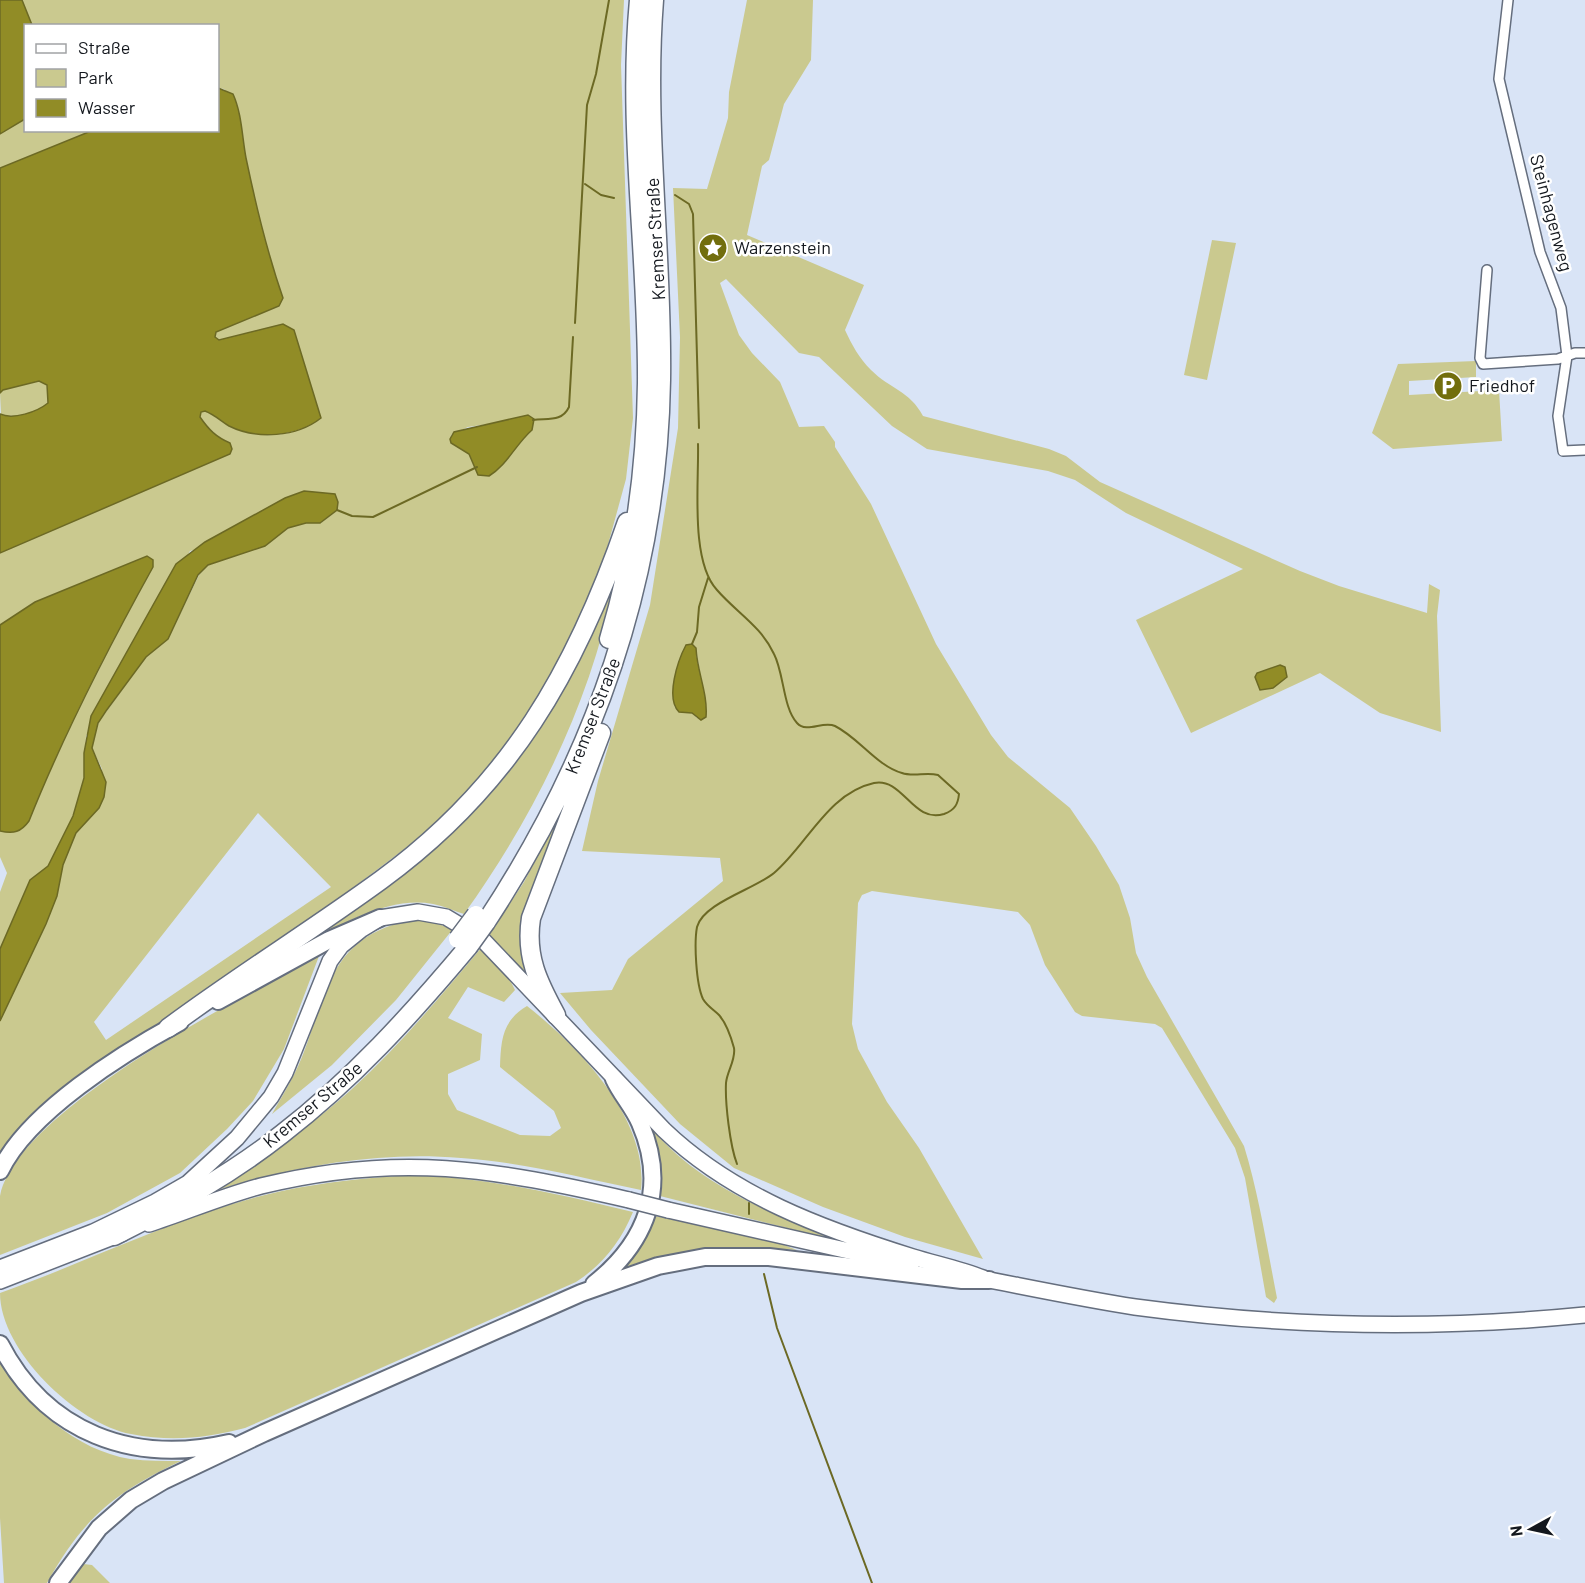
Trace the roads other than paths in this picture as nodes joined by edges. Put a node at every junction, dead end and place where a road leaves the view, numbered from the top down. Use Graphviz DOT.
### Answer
graph roads {
  1 [pos="639,0"];
  2 [pos="654,0"];
  3 [pos="1508,0"];
  4 [pos="1487,270"];
  5 [pos="1585,353"];
  6 [pos="1567,356"];
  7 [pos="652,434"];
  8 [pos="1585,450"];
  9 [pos="641,481"];
  10 [pos="633,603"];
  11 [pos="380,918"];
  12 [pos="481,919"];
  13 [pos="463,943"];
  14 [pos="556,1015"];
  15 [pos="168,1028"];
  16 [pos="614,1079"];
  17 [pos="0,1172"];
  18 [pos="188,1183"];
  19 [pos="114,1236"];
  20 [pos="0,1268"];
  21 [pos="989,1280"];
  22 [pos="0,1281"];
  23 [pos="581,1293"];
  24 [pos="1585,1315"];
  25 [pos="0,1344"];
  26 [pos="264,1433"];
  27 [pos="58,1583"];
  1 -- 7 [label="highway, Kremser Straße"];
  2 -- 7 [label="highway, Kremser Straße"];
  3 -- 6 [label="street, Steinhagenweg"];
  4 -- 6 [label="street"];
  5 -- 6 [label="street"];
  6 -- 8 [label="street, Steinhagenweg"];
  7 -- 9 [label="highway, Kremser Straße"];
  7 -- 10 [label="highway, Kremser Straße"];
  9 -- 12 [label="highway, Kremser Straße"];
  9 -- 15 [label="highway"];
  10 -- 12 [label="highway, Kremser Straße"];
  10 -- 14 [label="highway"];
  11 -- 14 [label="main road"];
  11 -- 15 [label="highway"];
  11 -- 18 [label="main road"];
  12 -- 13 [label="highway, Kremser Straße, bridge"];
  13 -- 18 [label="highway, Kremser Straße"];
  13 -- 19 [label="highway, Kremser Straße"];
  14 -- 16 [label="main road"];
  15 -- 17 [label="highway"];
  16 -- 21 [label="main road"];
  16 -- 23 [label="highway"];
  18 -- 20 [label="main road"];
  19 -- 21 [label="main road, bridge"];
  19 -- 22 [label="main road"];
  21 -- 23 [label="highway"];
  21 -- 24 [label="main road"];
  23 -- 26 [label="highway"];
  25 -- 26 [label="highway"];
  26 -- 27 [label="highway"];
}
